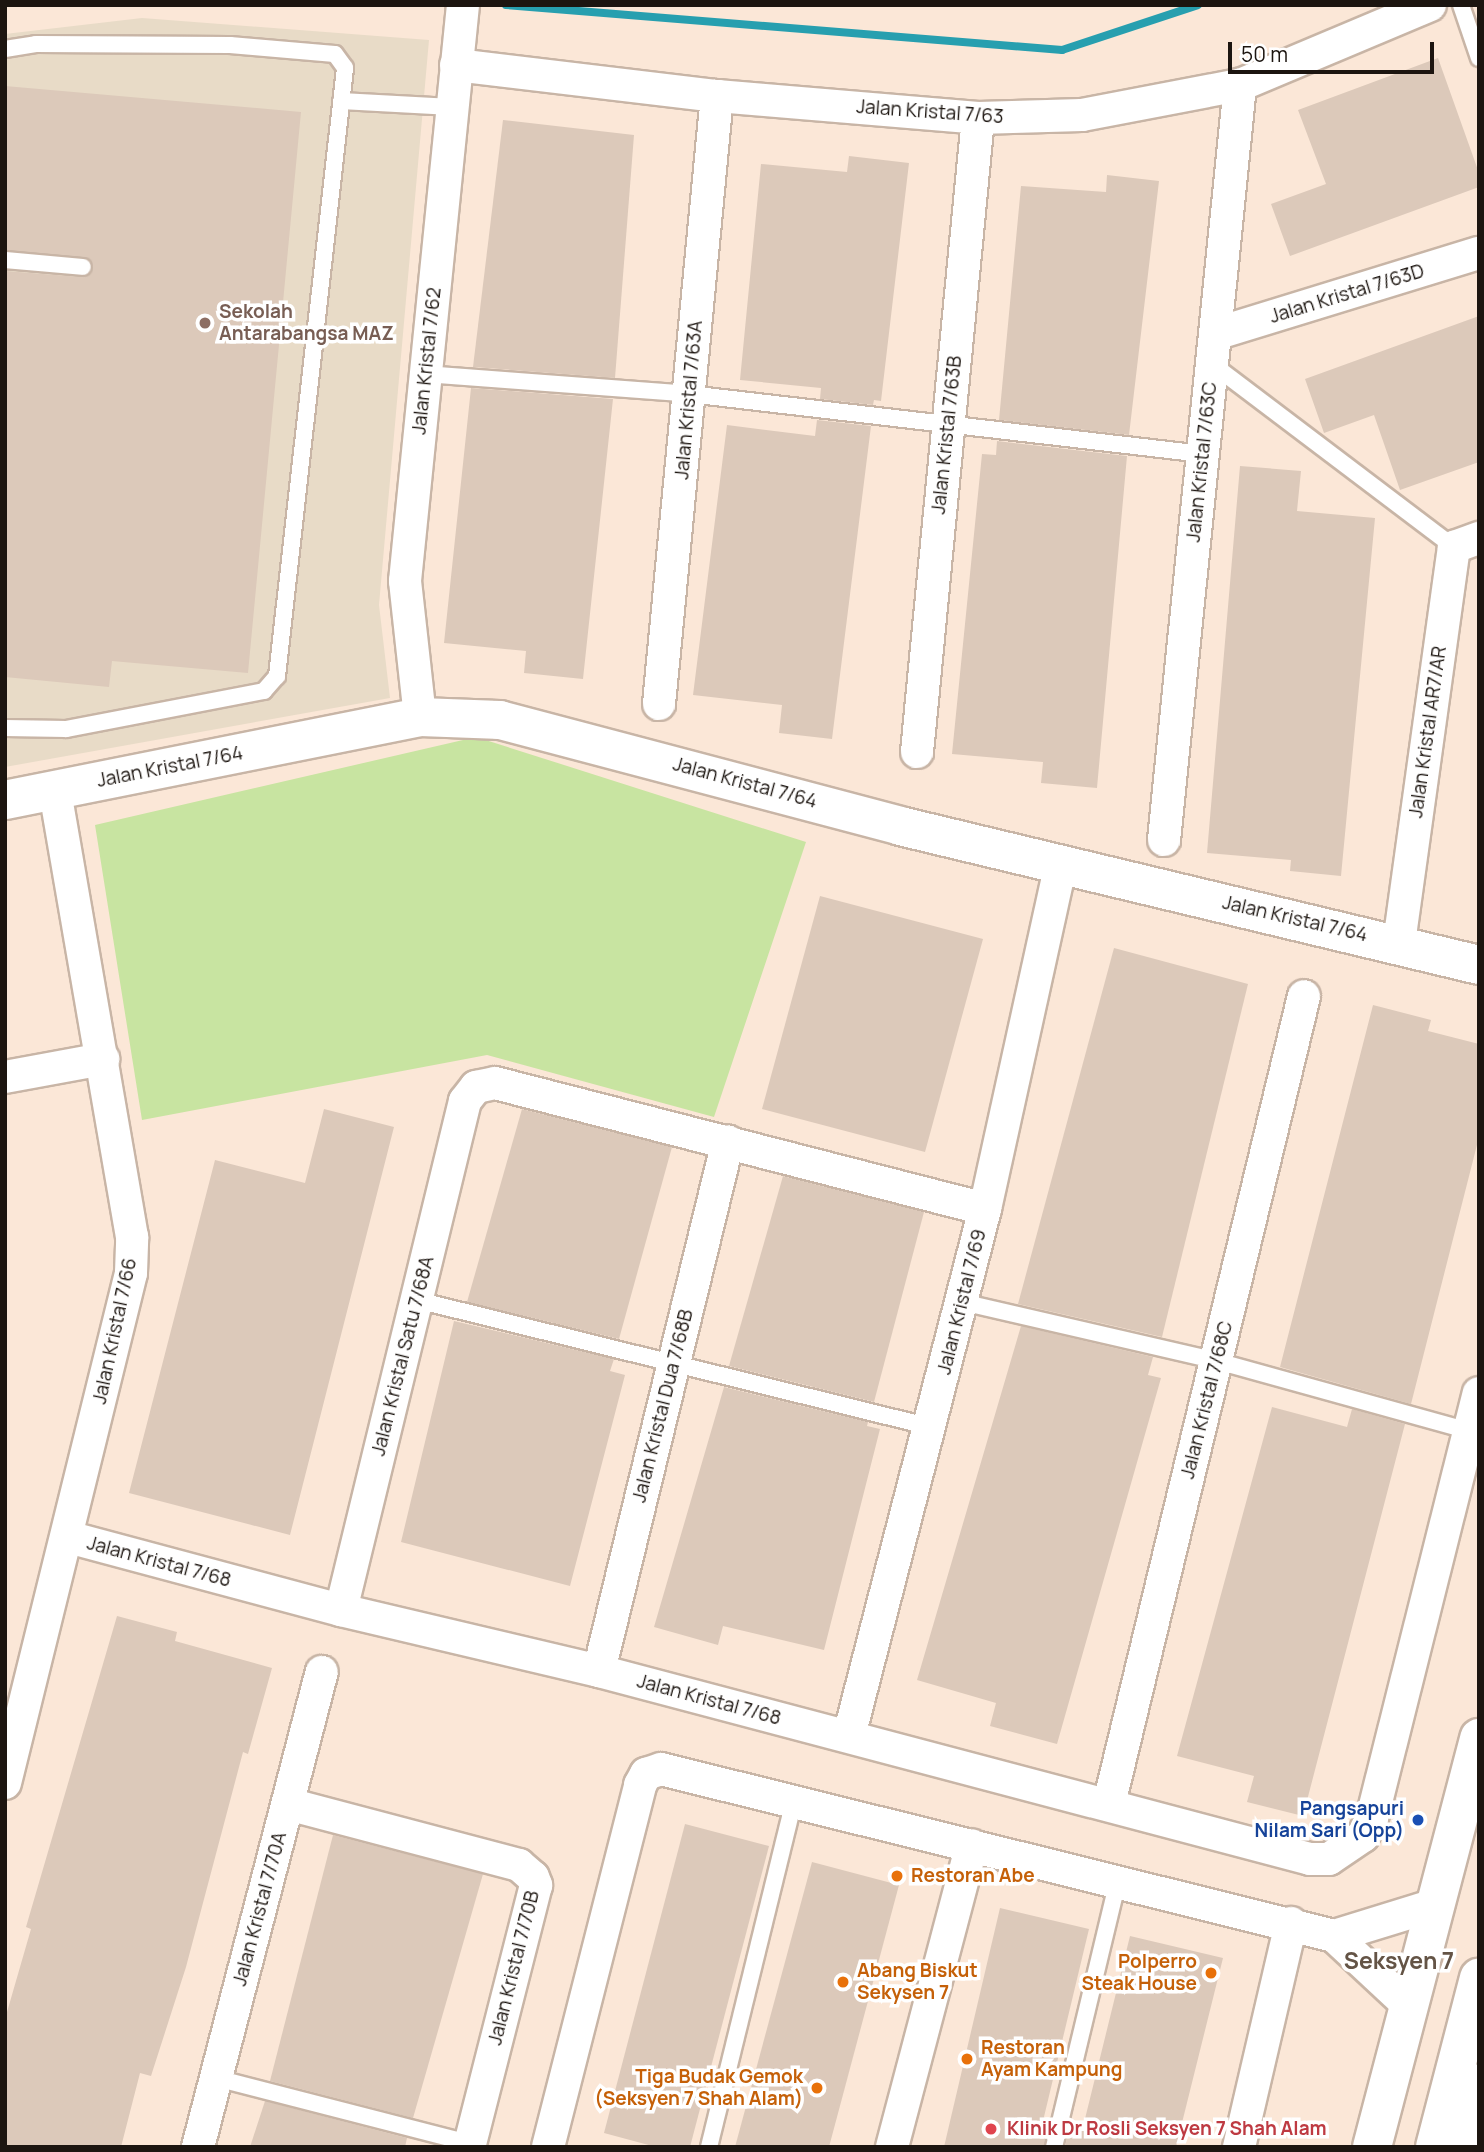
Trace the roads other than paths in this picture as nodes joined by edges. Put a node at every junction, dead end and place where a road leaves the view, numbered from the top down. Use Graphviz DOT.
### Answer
graph roads {
  1 [pos="1430,5"];
  2 [pos="1461,5"];
  3 [pos="462,19"];
  4 [pos="5,49"];
  5 [pos="1479,58"];
  6 [pos="456,65"];
  7 [pos="1240,85"];
  8 [pos="718,96"];
  9 [pos="341,101"];
  10 [pos="452,107"];
  11 [pos="978,118"];
  12 [pos="1479,253"];
  13 [pos="5,260"];
  14 [pos="83,267"];
  15 [pos="1214,349"];
  16 [pos="426,374"];
  17 [pos="689,394"];
  18 [pos="948,426"];
  19 [pos="1203,454"];
  20 [pos="1466,542"];
  21 [pos="659,704"];
  22 [pos="420,717"];
  23 [pos="5,728"];
  24 [pos="917,751"];
  25 [pos="55,790"];
  26 [pos="5,800"];
  27 [pos="1164,840"];
  28 [pos="1061,864"];
  29 [pos="1399,943"];
  30 [pos="1479,965"];
  31 [pos="1304,996"];
  32 [pos="103,1059"];
  33 [pos="5,1077"];
  34 [pos="728,1141"];
  35 [pos="985,1209"];
  36 [pos="417,1300"];
  37 [pos="962,1302"];
  38 [pos="1217,1361"];
  39 [pos="674,1362"];
  40 [pos="1479,1393"];
  41 [pos="931,1427"];
  42 [pos="1469,1431"];
  43 [pos="68,1537"];
  44 [pos="341,1610"];
  45 [pos="599,1671"];
  46 [pos="322,1672"];
  47 [pos="849,1736"];
  48 [pos="1479,1738"];
  49 [pos="6,1774"];
  50 [pos="794,1801"];
  51 [pos="288,1804"];
  52 [pos="1109,1804"];
  53 [pos="972,1845"];
  54 [pos="1118,1880"];
  55 [pos="1435,1905"];
  56 [pos="1291,1923"];
  57 [pos="1334,1936"];
  58 [pos="1479,1978"];
  59 [pos="1408,2004"];
  60 [pos="1463,2040"];
  61 [pos="216,2078"];
  62 [pos="469,2145"];
  63 [pos="553,2146"];
  64 [pos="198,2147"];
  65 [pos="709,2147"];
  66 [pos="892,2147"];
  67 [pos="1054,2147"];
  68 [pos="1239,2147"];
  69 [pos="1372,2147"];
  70 [pos="1436,2147"];
  71 [pos="1475,2147"];
  1 -- 7 [label="street, Jalan Kristal 7/63"];
  2 -- 5 [label="lane"];
  3 -- 6 [label="street, Jalan Kristal 7/62"];
  4 -- 9 [label="lane"];
  6 -- 8 [label="street, Jalan Kristal 7/63"];
  6 -- 10 [label="street, Jalan Kristal 7/62"];
  7 -- 11 [label="street, Jalan Kristal 7/63"];
  7 -- 15 [label="street, Jalan Kristal 7/63C"];
  8 -- 11 [label="street, Jalan Kristal 7/63"];
  8 -- 17 [label="street, Jalan Kristal 7/63A"];
  9 -- 10 [label="lane"];
  9 -- 23 [label="lane"];
  10 -- 16 [label="street, Jalan Kristal 7/62"];
  11 -- 18 [label="street, Jalan Kristal 7/63B"];
  12 -- 15 [label="street, Jalan Kristal 7/63D"];
  13 -- 14 [label="lane"];
  15 -- 19 [label="street, Jalan Kristal 7/63C"];
  15 -- 20 [label="lane"];
  16 -- 17 [label="lane"];
  16 -- 22 [label="street, Jalan Kristal 7/62"];
  17 -- 18 [label="lane"];
  17 -- 21 [label="street, Jalan Kristal 7/63A"];
  18 -- 19 [label="lane"];
  18 -- 24 [label="street, Jalan Kristal 7/63B"];
  19 -- 27 [label="street, Jalan Kristal 7/63C"];
  20 -- 29 [label="street, Jalan Kristal AR7/AR"];
  22 -- 25 [label="street, Jalan Kristal 7/64"];
  22 -- 28 [label="street, Jalan Kristal 7/64"];
  25 -- 26 [label="street, Jalan Kristal 7/64"];
  25 -- 32 [label="street, Jalan Kristal 7/66"];
  28 -- 29 [label="street, Jalan Kristal 7/64"];
  28 -- 35 [label="street, Jalan Kristal 7/69"];
  29 -- 30 [label="street, Jalan Kristal 7/64"];
  31 -- 38 [label="street, Jalan Kristal 7/68C"];
  32 -- 33 [label="street"];
  32 -- 43 [label="street, Jalan Kristal 7/66"];
  34 -- 35 [label="street"];
  34 -- 36 [label="street, Jalan Kristal Satu 7/68A"];
  34 -- 39 [label="street, Jalan Kristal Dua 7/68B"];
  35 -- 37 [label="street, Jalan Kristal 7/69"];
  36 -- 39 [label="lane"];
  36 -- 44 [label="street, Jalan Kristal Satu 7/68A"];
  37 -- 38 [label="lane"];
  37 -- 41 [label="street, Jalan Kristal 7/69"];
  38 -- 42 [label="lane"];
  38 -- 52 [label="street, Jalan Kristal 7/68C"];
  39 -- 41 [label="lane"];
  39 -- 45 [label="street, Jalan Kristal Dua 7/68B"];
  40 -- 42 [label="street"];
  41 -- 47 [label="street, Jalan Kristal 7/69"];
  42 -- 52 [label="street, Jalan Kristal 7/68"];
  43 -- 44 [label="street, Jalan Kristal 7/68"];
  43 -- 49 [label="street, Jalan Kristal 7/66"];
  44 -- 45 [label="street, Jalan Kristal 7/68"];
  45 -- 47 [label="street, Jalan Kristal 7/68"];
  46 -- 51 [label="street, Jalan Kristal 7/70A"];
  47 -- 52 [label="street, Jalan Kristal 7/68"];
  48 -- 55 [label="street"];
  50 -- 53 [label="street"];
  50 -- 63 [label="street"];
  50 -- 65 [label="lane"];
  51 -- 61 [label="street, Jalan Kristal 7/70A"];
  51 -- 62 [label="street, Jalan Kristal 7/70B"];
  53 -- 54 [label="street"];
  53 -- 66 [label="street"];
  54 -- 56 [label="street"];
  54 -- 67 [label="lane"];
  55 -- 57 [label="street"];
  55 -- 59 [label="street"];
  56 -- 57 [label="street"];
  56 -- 68 [label="street"];
  57 -- 59 [label="street"];
  58 -- 60 [label="street"];
  59 -- 69 [label="street"];
  60 -- 70 [label="street"];
  60 -- 71 [label="street"];
  61 -- 62 [label="lane"];
  61 -- 64 [label="street, Jalan Kristal 7/70A"];
}
